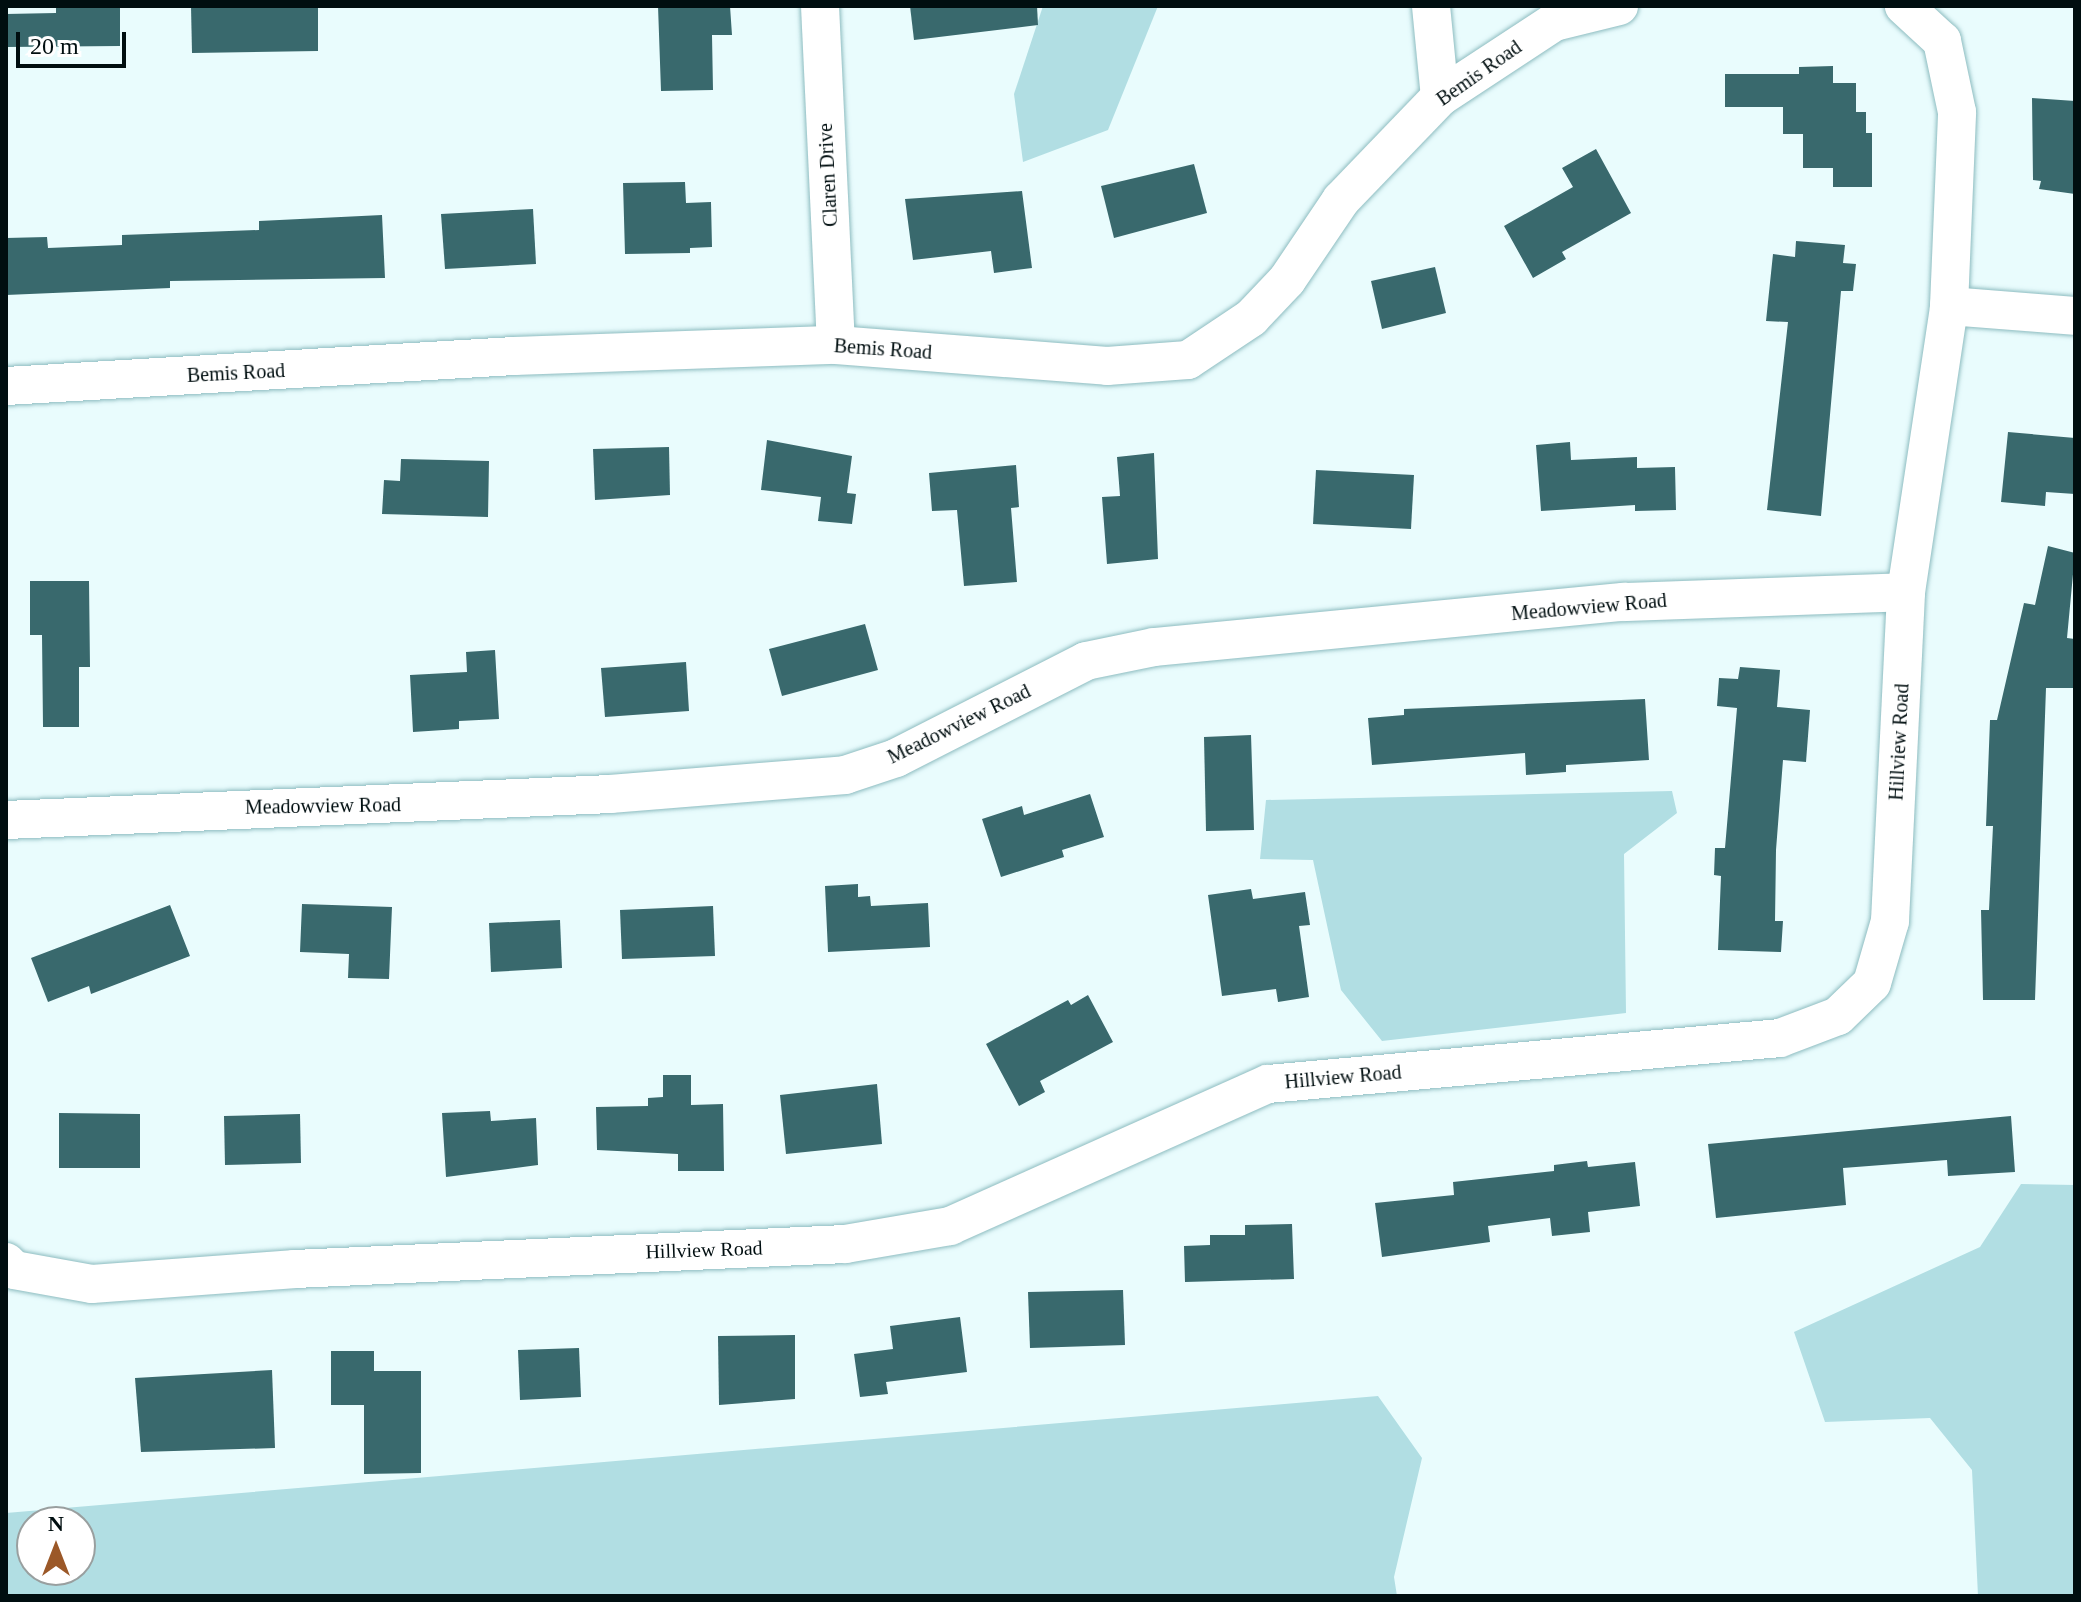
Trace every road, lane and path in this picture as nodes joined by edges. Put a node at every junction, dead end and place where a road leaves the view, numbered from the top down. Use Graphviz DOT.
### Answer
graph roads {
  1 [pos="820,6"];
  2 [pos="1431,6"];
  3 [pos="1619,6"];
  4 [pos="1904,6"];
  5 [pos="1440,97"];
  6 [pos="1949,306"];
  7 [pos="2075,316"];
  8 [pos="836,345"];
  9 [pos="6,386"];
  10 [pos="1906,592"];
  11 [pos="6,820"];
  12 [pos="6,1262"];
  1 -- 8 [label="street, Claren Drive"];
  2 -- 5 [label="street"];
  3 -- 5 [label="street, Bemis Road"];
  4 -- 6 [label="street"];
  5 -- 8 [label="street, Bemis Road"];
  6 -- 7 [label="street"];
  6 -- 10 [label="street, Hillview Road"];
  8 -- 9 [label="street, Bemis Road"];
  10 -- 11 [label="street, Meadowview Road"];
  10 -- 12 [label="street, Hillview Road"];
}
